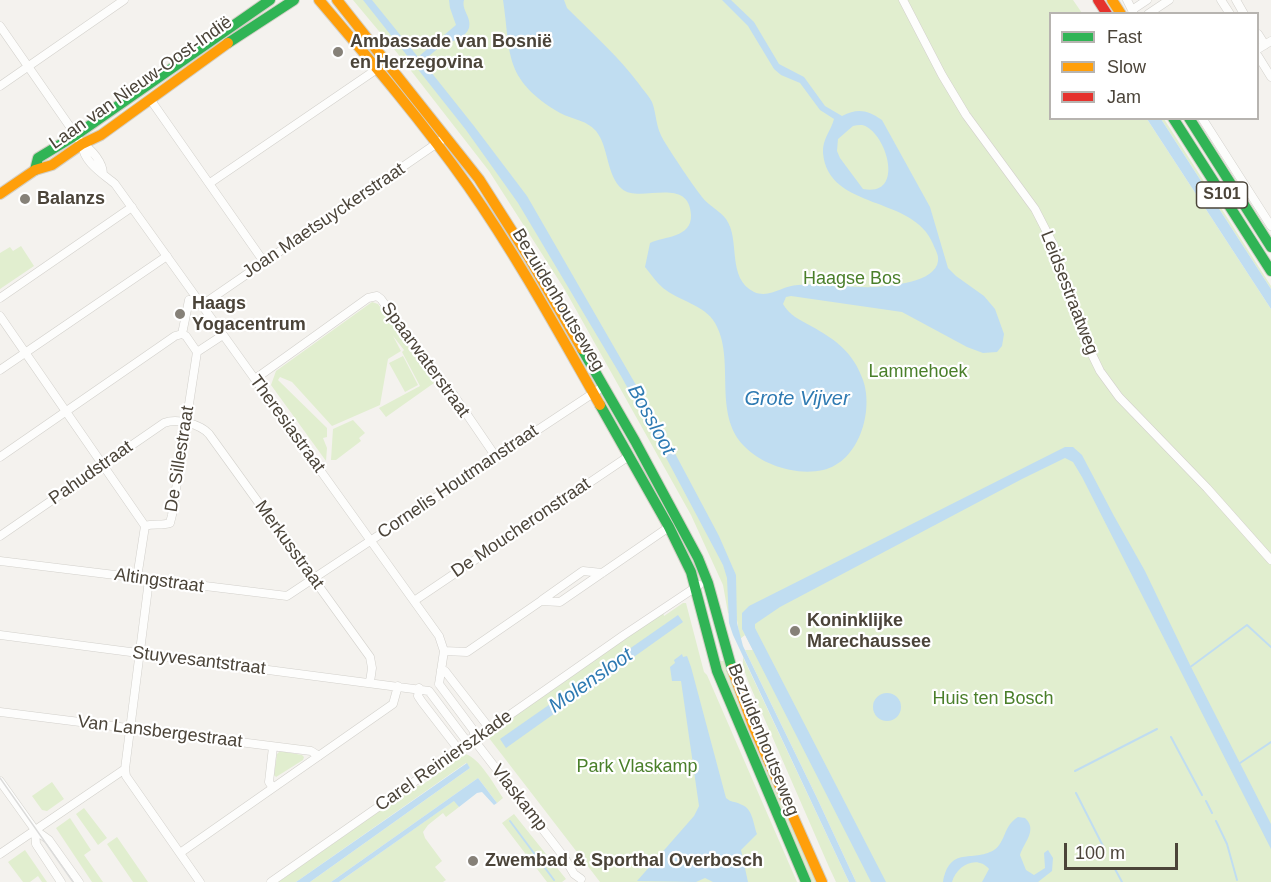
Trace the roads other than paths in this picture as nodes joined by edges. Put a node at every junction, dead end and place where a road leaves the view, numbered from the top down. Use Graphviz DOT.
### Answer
graph roads {
  1 [pos="124,0"];
  2 [pos="270,0"];
  3 [pos="294,0"];
  4 [pos="319,0"];
  5 [pos="337,0"];
  6 [pos="903,0"];
  7 [pos="1112,0"];
  8 [pos="1127,0"];
  9 [pos="1147,0"];
  10 [pos="1169,0"];
  11 [pos="1129,12"];
  12 [pos="1151,12"];
  13 [pos="0,26"];
  14 [pos="1259,59"];
  15 [pos="28,67"];
  16 [pos="376,69"];
  17 [pos="1271,77"];
  18 [pos="0,86"];
  19 [pos="150,99"];
  20 [pos="1174,120"];
  21 [pos="1189,120"];
  22 [pos="1203,120"];
  23 [pos="446,137"];
  24 [pos="79,139"];
  25 [pos="436,144"];
  26 [pos="210,183"];
  27 [pos="0,194"];
  28 [pos="132,207"];
  29 [pos="1271,226"];
  30 [pos="1271,247"];
  31 [pos="167,256"];
  32 [pos="264,262"];
  33 [pos="1271,271"];
  34 [pos="0,298"];
  35 [pos="202,305"];
  36 [pos="0,316"];
  37 [pos="182,334"];
  38 [pos="223,335"];
  39 [pos="25,352"];
  40 [pos="197,352"];
  41 [pos="0,370"];
  42 [pos="255,379"];
  43 [pos="604,386"];
  44 [pos="593,393"];
  45 [pos="66,412"];
  46 [pos="186,424"];
  47 [pos="630,456"];
  48 [pos="0,457"];
  49 [pos="496,457"];
  50 [pos="103,465"];
  51 [pos="145,526"];
  52 [pos="669,527"];
  53 [pos="0,536"];
  54 [pos="370,540"];
  55 [pos="1271,560"];
  56 [pos="0,561"];
  57 [pos="602,573"];
  58 [pos="137,578"];
  59 [pos="313,579"];
  60 [pos="149,580"];
  61 [pos="708,583"];
  62 [pos="696,586"];
  63 [pos="414,601"];
  64 [pos="541,601"];
  65 [pos="0,635"];
  66 [pos="444,651"];
  67 [pos="139,653"];
  68 [pos="441,670"];
  69 [pos="370,682"];
  70 [pos="439,684"];
  71 [pos="398,686"];
  72 [pos="419,688"];
  73 [pos="429,691"];
  74 [pos="0,712"];
  75 [pos="130,729"];
  76 [pos="490,729"];
  77 [pos="474,740"];
  78 [pos="273,747"];
  79 [pos="459,750"];
  80 [pos="319,756"];
  81 [pos="124,769"];
  82 [pos="0,781"];
  83 [pos="273,788"];
  84 [pos="35,830"];
  85 [pos="180,853"];
  86 [pos="0,854"];
  87 [pos="582,880"];
  88 [pos="61,882"];
  89 [pos="79,882"];
  90 [pos="200,882"];
  91 [pos="271,882"];
  92 [pos="806,882"];
  93 [pos="822,882"];
  1 -- 15 [label="street"];
  2 -- 24 [label="main road, Laan van Nieuw-Oost-Indië"];
  3 -- 19 [label="main road, Laan van Nieuw-Oost-Indië"];
  4 -- 16 [label="main road, Bezuidenhoutseweg"];
  5 -- 23 [label="main road, Bezuidenhoutseweg"];
  6 -- 55 [label="street, Leidsestraatweg"];
  7 -- 11 [label="main road"];
  8 -- 11 [label="street"];
  9 -- 11 [label="street"];
  10 -- 12 [label="street"];
  13 -- 15 [label="street, Theresiastraat"];
  14 -- 17 [label="street"];
  15 -- 18 [label="street"];
  15 -- 24 [label="street, Theresiastraat"];
  16 -- 25 [label="main road, Bezuidenhoutseweg"];
  16 -- 26 [label="street"];
  19 -- 24 [label="main road, Laan van Nieuw-Oost-Indië"];
  19 -- 26 [label="street"];
  20 -- 33 [label="main road, S101"];
  21 -- 30 [label="main road, S101"];
  22 -- 29 [label="street"];
  23 -- 25 [label="street, Joan Maetsuyckerstraat"];
  23 -- 43 [label="main road, Bezuidenhoutseweg"];
  24 -- 27 [label="main road, Laan van Nieuw-Oost-Indië"];
  24 -- 28 [label="street, Theresiastraat"];
  25 -- 32 [label="street, Joan Maetsuyckerstraat"];
  25 -- 44 [label="main road, Bezuidenhoutseweg"];
  26 -- 32 [label="street"];
  28 -- 31 [label="street, Theresiastraat"];
  28 -- 34 [label="street"];
  31 -- 35 [label="street, Theresiastraat"];
  31 -- 39 [label="street"];
  32 -- 35 [label="street, Joan Maetsuyckerstraat"];
  35 -- 37 [label="street"];
  35 -- 38 [label="street, Theresiastraat"];
  36 -- 39 [label="street"];
  37 -- 40 [label="street"];
  37 -- 45 [label="street"];
  38 -- 40 [label="street"];
  38 -- 42 [label="street, Theresiastraat"];
  39 -- 41 [label="street"];
  39 -- 45 [label="street"];
  40 -- 46 [label="street, De Sillestraat"];
  42 -- 49 [label="street, Spaarwaterstraat"];
  42 -- 54 [label="street, Theresiastraat"];
  43 -- 44 [label="street, Cornelis Houtmanstraat"];
  43 -- 61 [label="main road, Bezuidenhoutseweg"];
  44 -- 47 [label="main road, Bezuidenhoutseweg"];
  44 -- 49 [label="street, Cornelis Houtmanstraat"];
  45 -- 48 [label="street"];
  45 -- 50 [label="street"];
  46 -- 50 [label="street, Pahudstraat"];
  46 -- 51 [label="street, De Sillestraat"];
  46 -- 59 [label="street, Merkusstraat"];
  47 -- 52 [label="main road, Bezuidenhoutseweg"];
  47 -- 63 [label="street, De Moucheronstraat"];
  49 -- 54 [label="street, Cornelis Houtmanstraat"];
  50 -- 51 [label="street"];
  50 -- 53 [label="street, Pahudstraat"];
  51 -- 58 [label="street, De Sillestraat"];
  52 -- 57 [label="street"];
  52 -- 62 [label="main road, Bezuidenhoutseweg"];
  54 -- 59 [label="street, Cornelis Houtmanstraat"];
  54 -- 63 [label="street, Theresiastraat"];
  56 -- 58 [label="street, Altingstraat"];
  57 -- 64 [label="street"];
  57 -- 64 [label="street"];
  58 -- 60 [label="street, Altingstraat"];
  59 -- 60 [label="street, Altingstraat"];
  59 -- 69 [label="street, Merkusstraat"];
  60 -- 67 [label="street"];
  61 -- 62 [label="street, Carel Reinierszkade"];
  61 -- 93 [label="main road, Bezuidenhoutseweg"];
  62 -- 76 [label="street, Carel Reinierszkade"];
  62 -- 92 [label="main road, Bezuidenhoutseweg"];
  63 -- 66 [label="street, Theresiastraat"];
  64 -- 66 [label="street"];
  65 -- 67 [label="street, Stuyvesantstraat"];
  66 -- 68 [label="street"];
  67 -- 69 [label="street, Stuyvesantstraat"];
  67 -- 75 [label="street"];
  68 -- 70 [label="street"];
  68 -- 76 [label="street"];
  69 -- 71 [label="street, Stuyvesantstraat"];
  70 -- 73 [label="street"];
  70 -- 77 [label="street"];
  71 -- 72 [label="street, Stuyvesantstraat"];
  71 -- 80 [label="street"];
  72 -- 73 [label="street, Stuyvesantstraat"];
  72 -- 79 [label="street"];
  73 -- 77 [label="street"];
  74 -- 75 [label="street, Van Lansbergestraat"];
  75 -- 78 [label="street, Van Lansbergestraat"];
  75 -- 81 [label="street"];
  76 -- 77 [label="street, Carel Reinierszkade"];
  77 -- 79 [label="street, Carel Reinierszkade"];
  77 -- 87 [label="street, Vlaskamp"];
  78 -- 80 [label="street, Van Lansbergestraat"];
  78 -- 83 [label="street"];
  79 -- 91 [label="street, Carel Reinierszkade"];
  80 -- 83 [label="street"];
  81 -- 84 [label="street"];
  81 -- 85 [label="street"];
  82 -- 84 [label="street"];
  83 -- 85 [label="street"];
  84 -- 86 [label="street"];
  84 -- 88 [label="street"];
  84 -- 89 [label="street"];
  85 -- 90 [label="street"];
}
